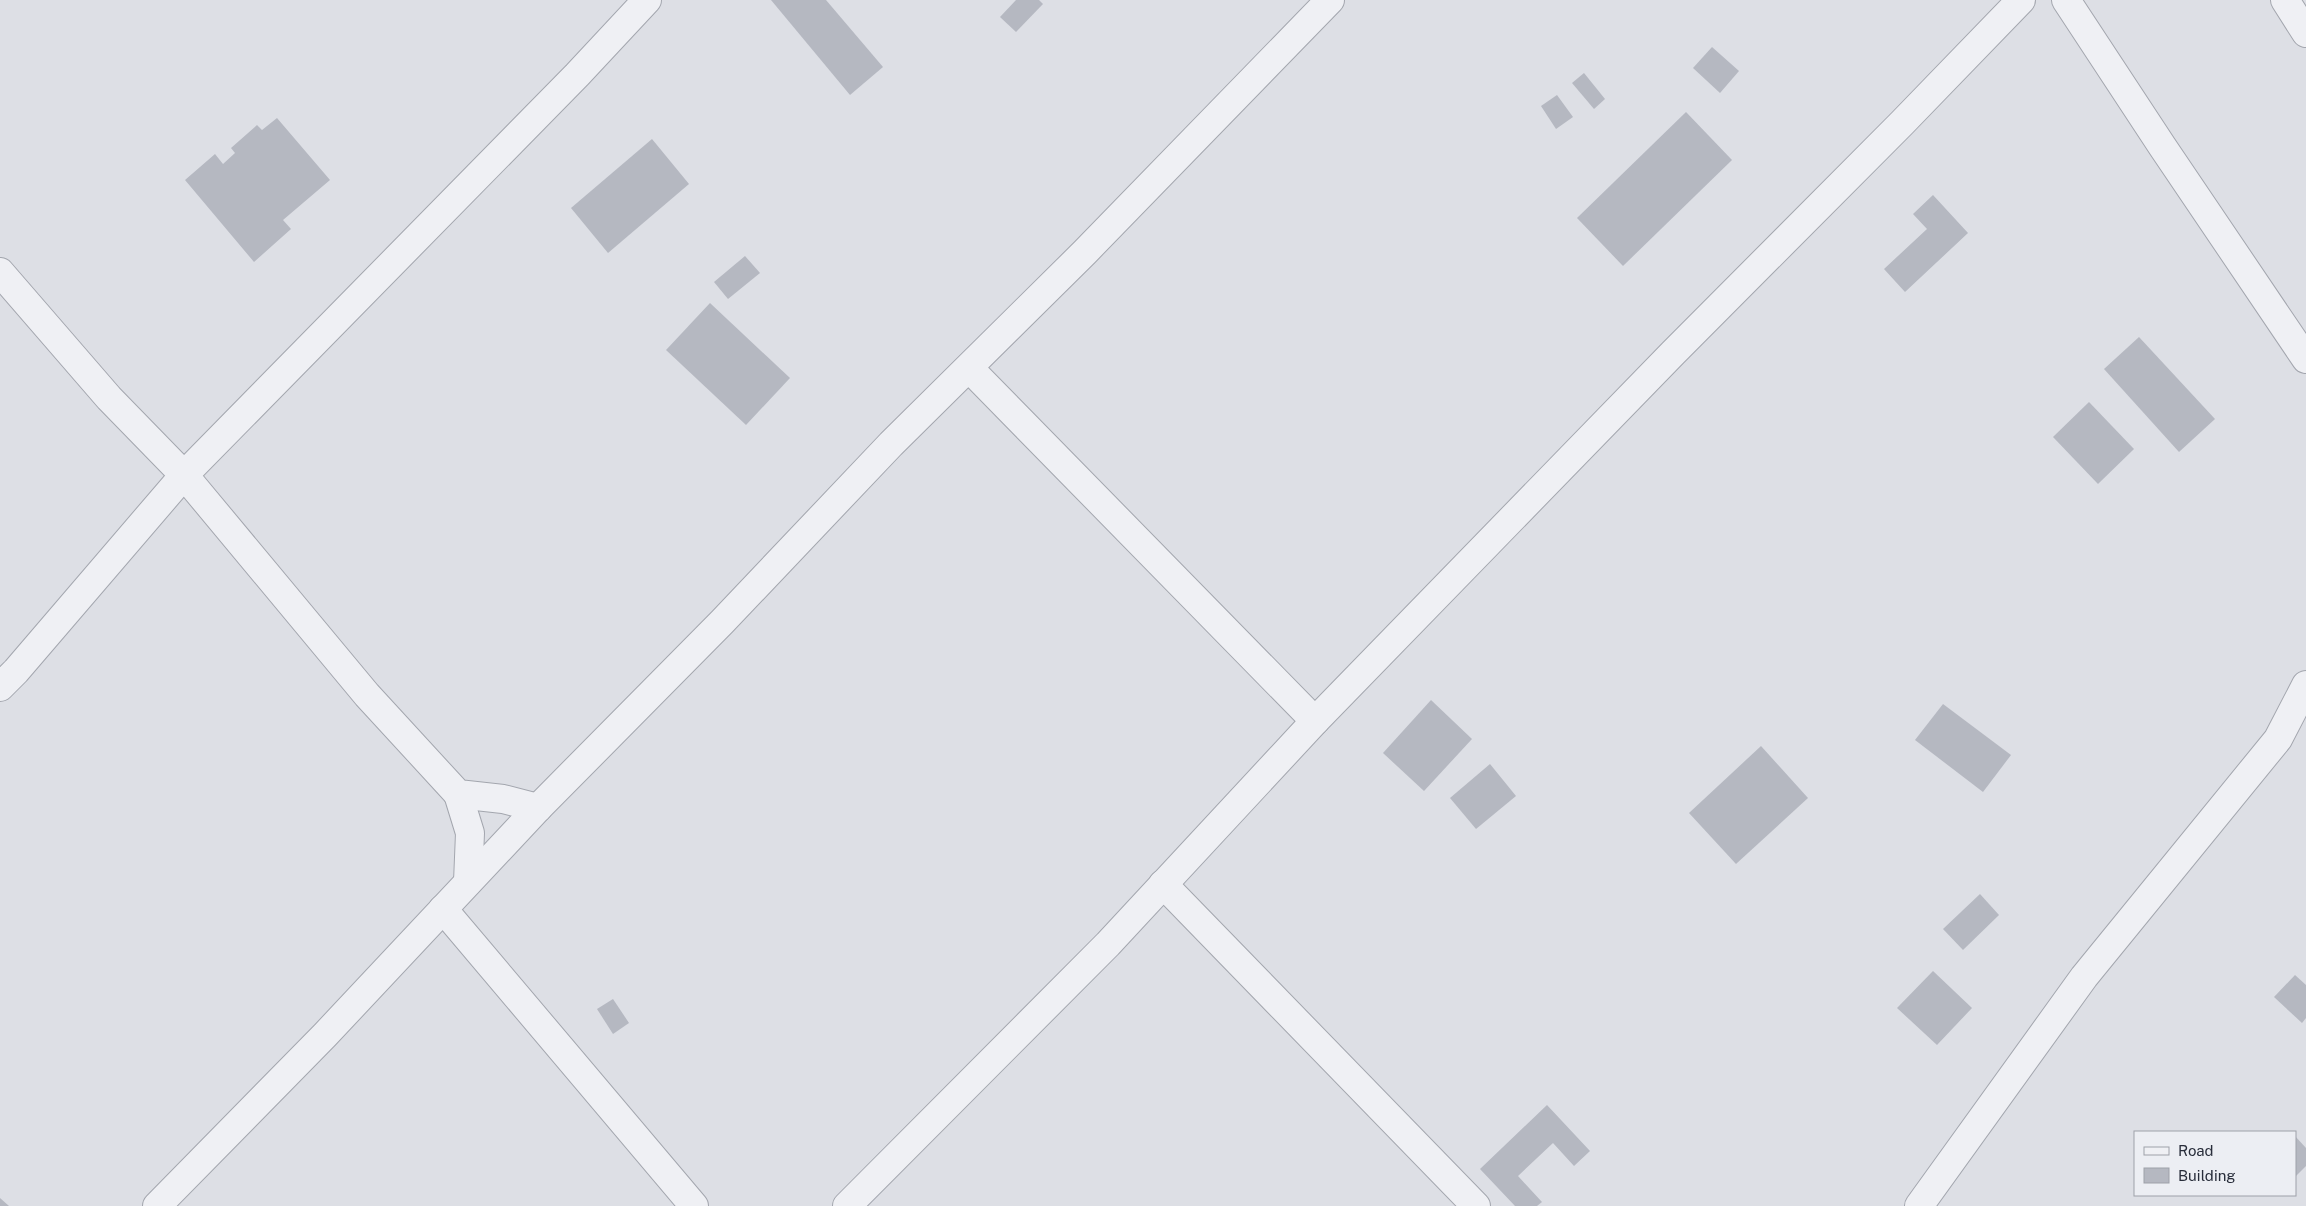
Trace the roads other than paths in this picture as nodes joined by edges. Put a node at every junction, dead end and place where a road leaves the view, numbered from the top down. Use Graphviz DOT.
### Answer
graph roads {
  1 [pos="647,0"];
  2 [pos="1330,0"];
  3 [pos="2021,0"];
  4 [pos="2066,0"];
  5 [pos="2285,0"];
  6 [pos="2306,33"];
  7 [pos="0,272"];
  8 [pos="2306,358"];
  9 [pos="968,368"];
  10 [pos="184,475"];
  11 [pos="2306,685"];
  12 [pos="0,687"];
  13 [pos="1315,721"];
  14 [pos="458,794"];
  15 [pos="538,808"];
  16 [pos="468,882"];
  17 [pos="1163,884"];
  18 [pos="443,909"];
  19 [pos="157,1206"];
  20 [pos="694,1206"];
  21 [pos="847,1206"];
  22 [pos="1476,1206"];
  23 [pos="1919,1206"];
  1 -- 10 [label="street"];
  2 -- 9 [label="street"];
  3 -- 13 [label="street"];
  4 -- 8 [label="street"];
  5 -- 6 [label="street"];
  7 -- 10 [label="street"];
  9 -- 13 [label="street"];
  9 -- 15 [label="street"];
  10 -- 12 [label="street"];
  10 -- 14 [label="street"];
  11 -- 23 [label="street"];
  13 -- 17 [label="street"];
  14 -- 15 [label="street"];
  14 -- 16 [label="street"];
  15 -- 16 [label="street"];
  16 -- 18 [label="street"];
  17 -- 21 [label="street"];
  17 -- 22 [label="street"];
  18 -- 19 [label="street"];
  18 -- 20 [label="street"];
}
